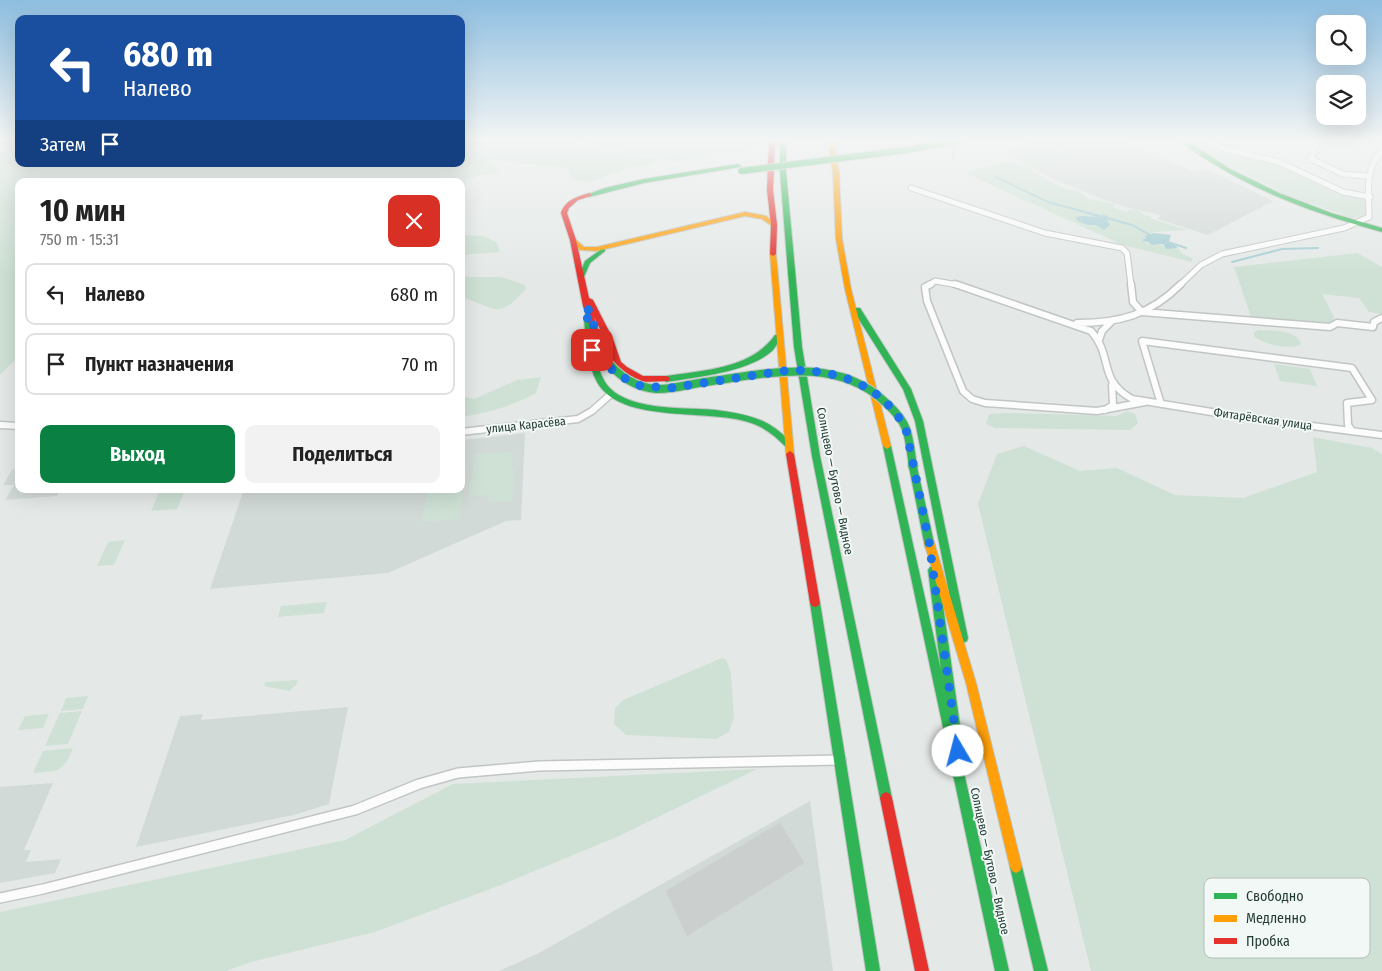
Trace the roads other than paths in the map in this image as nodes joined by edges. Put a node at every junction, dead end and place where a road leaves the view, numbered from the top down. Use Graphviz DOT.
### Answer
graph roads {
  1 [pos="629,184"];
  2 [pos="770,184"];
  3 [pos="784,184"];
  4 [pos="837,184"];
  5 [pos="1257,184"];
  6 [pos="1327,184"];
  7 [pos="1368,184"];
  8 [pos="911,188"];
  9 [pos="1370,197"];
  10 [pos="1357,223"];
  11 [pos="774,225"];
  12 [pos="1382,230"];
  13 [pos="572,240"];
  14 [pos="608,247"];
  15 [pos="581,284"];
  16 [pos="848,289"];
  17 [pos="587,306"];
  18 [pos="1142,312"];
  19 [pos="1382,318"];
  20 [pos="1111,322"];
  21 [pos="1070,323"];
  22 [pos="778,336"];
  23 [pos="1099,340"];
  24 [pos="1111,384"];
  25 [pos="610,394"];
  26 [pos="1145,402"];
  27 [pos="1160,404"];
  28 [pos="1097,411"];
  29 [pos="0,425"];
  30 [pos="15,426"];
  31 [pos="1352,431"];
  32 [pos="465,432"];
  33 [pos="1382,435"];
  34 [pos="788,444"];
  35 [pos="929,542"];
  36 [pos="971,683"];
  37 [pos="841,760"];
  38 [pos="965,808"];
  39 [pos="0,898"];
  40 [pos="874,971"];
  41 [pos="922,971"];
  42 [pos="1002,971"];
  43 [pos="1041,971"];
  1 -- 13 [label="main road"];
  2 -- 11 [label="main road"];
  3 -- 41 [label="main road, Солнцево — Бутово — Видное"];
  4 -- 16 [label="main road, Солнцево — Бутово — Видное"];
  5 -- 10 [label="main road"];
  6 -- 9 [label="street"];
  7 -- 9 [label="street"];
  8 -- 18 [label="street"];
  9 -- 10 [label="street"];
  10 -- 12 [label="main road"];
  10 -- 18 [label="street"];
  11 -- 14 [label="main road"];
  11 -- 22 [label="main road"];
  13 -- 14 [label="main road"];
  13 -- 15 [label="main road"];
  14 -- 15 [label="main road"];
  15 -- 17 [label="main road"];
  15 -- 22 [label="main road"];
  16 -- 36 [label="main road"];
  16 -- 38 [label="main road, Солнцево — Бутово — Видное"];
  17 -- 25 [label="main road"];
  17 -- 35 [label="main road, bridge"];
  18 -- 19 [label="street"];
  18 -- 20 [label="street"];
  20 -- 21 [label="street"];
  20 -- 23 [label="street"];
  21 -- 23 [label="street"];
  21 -- 28 [label="street"];
  22 -- 34 [label="main road"];
  23 -- 24 [label="street"];
  24 -- 26 [label="street"];
  24 -- 28 [label="street"];
  25 -- 32 [label="street, улица Карасёва"];
  25 -- 34 [label="main road"];
  26 -- 27 [label="street, Фитарёвская улица"];
  26 -- 28 [label="street"];
  27 -- 31 [label="street, Фитарёвская улица"];
  27 -- 31 [label="street"];
  29 -- 30 [label="street"];
  31 -- 33 [label="street, Фитарёвская улица"];
  34 -- 37 [label="main road"];
  35 -- 36 [label="main road"];
  35 -- 38 [label="main road"];
  36 -- 43 [label="main road"];
  37 -- 39 [label="street"];
  37 -- 40 [label="main road"];
  38 -- 42 [label="main road, Солнцево — Бутово — Видное"];
}
